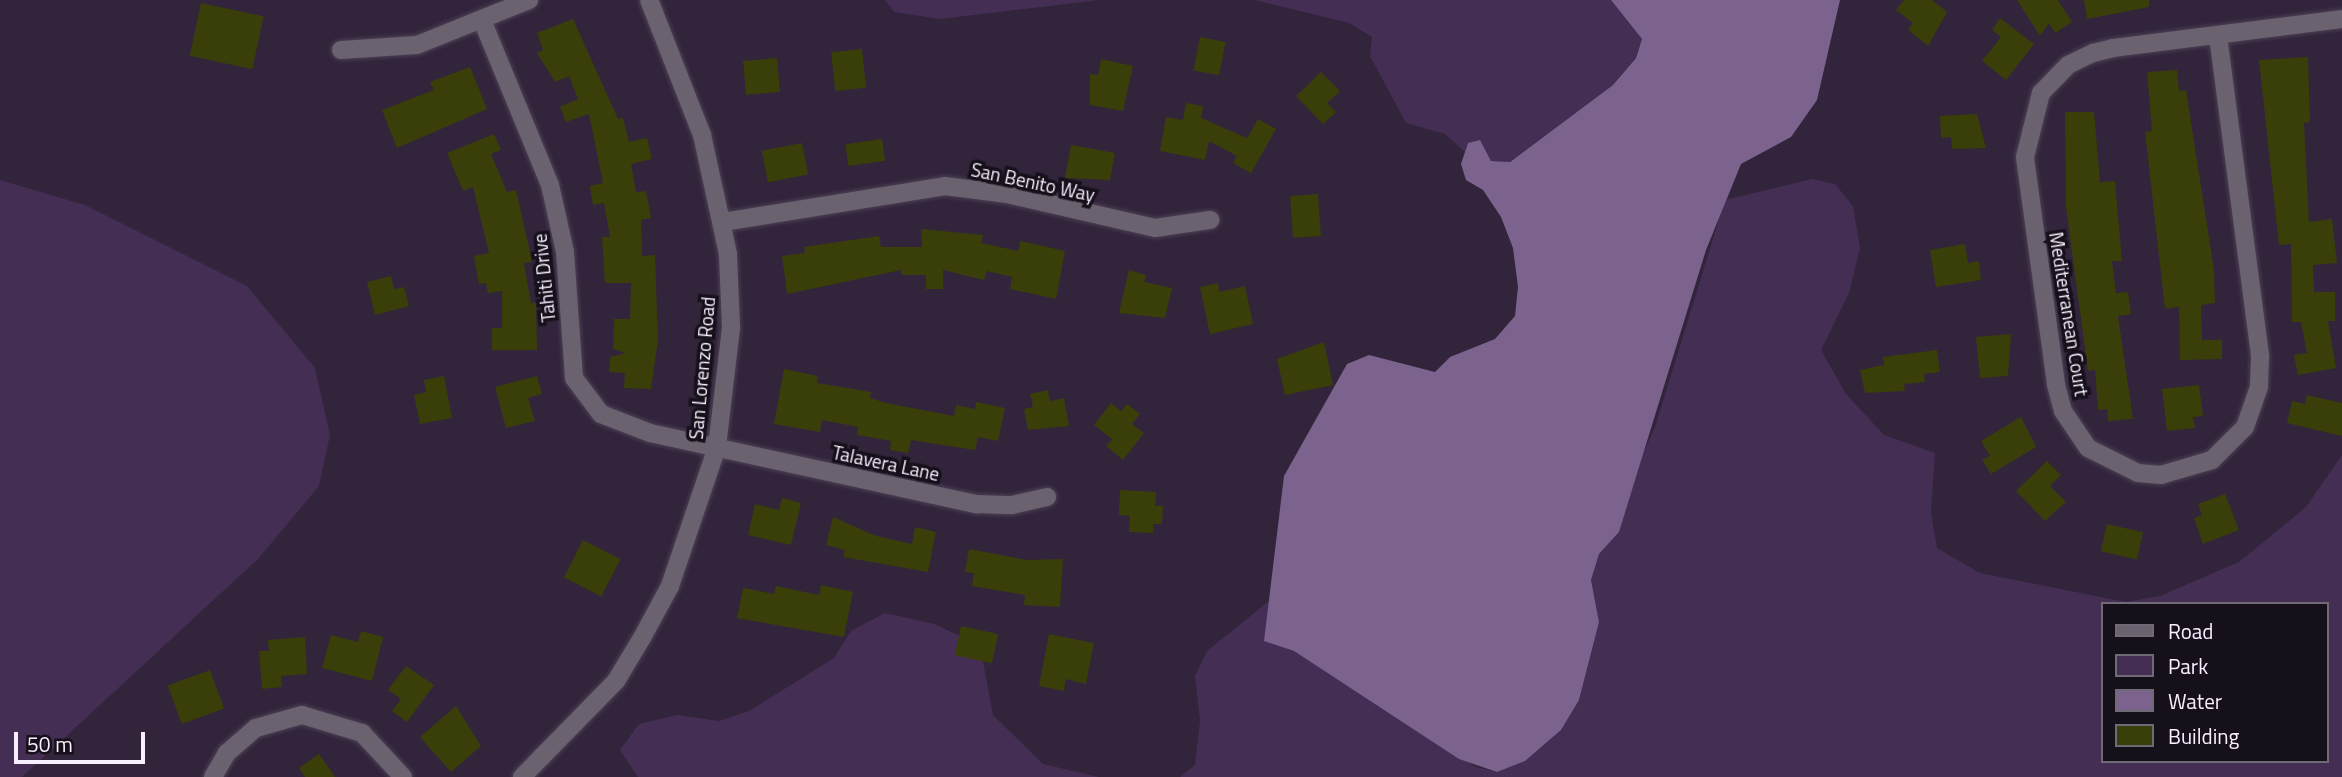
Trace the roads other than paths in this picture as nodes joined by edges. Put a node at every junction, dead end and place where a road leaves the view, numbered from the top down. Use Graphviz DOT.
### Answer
graph roads {
  1 [pos="529,0"];
  2 [pos="649,0"];
  3 [pos="2342,19"];
  4 [pos="482,20"];
  5 [pos="2218,36"];
  6 [pos="341,50"];
  7 [pos="1210,220"];
  8 [pos="723,222"];
  9 [pos="717,447"];
  10 [pos="1047,497"];
  11 [pos="213,777"];
  12 [pos="403,777"];
  13 [pos="522,777"];
  1 -- 4 [label="street"];
  2 -- 8 [label="street, San Lorenzo Road"];
  3 -- 5 [label="street, Mediterranean Court"];
  4 -- 6 [label="street"];
  4 -- 9 [label="street, Tahiti Drive"];
  5 -- 5 [label="street, Mediterranean Court"];
  7 -- 8 [label="street, San Benito Way"];
  8 -- 9 [label="street, San Lorenzo Road"];
  9 -- 10 [label="street, Talavera Lane"];
  9 -- 13 [label="street, San Lorenzo Road"];
  11 -- 12 [label="street"];
}
